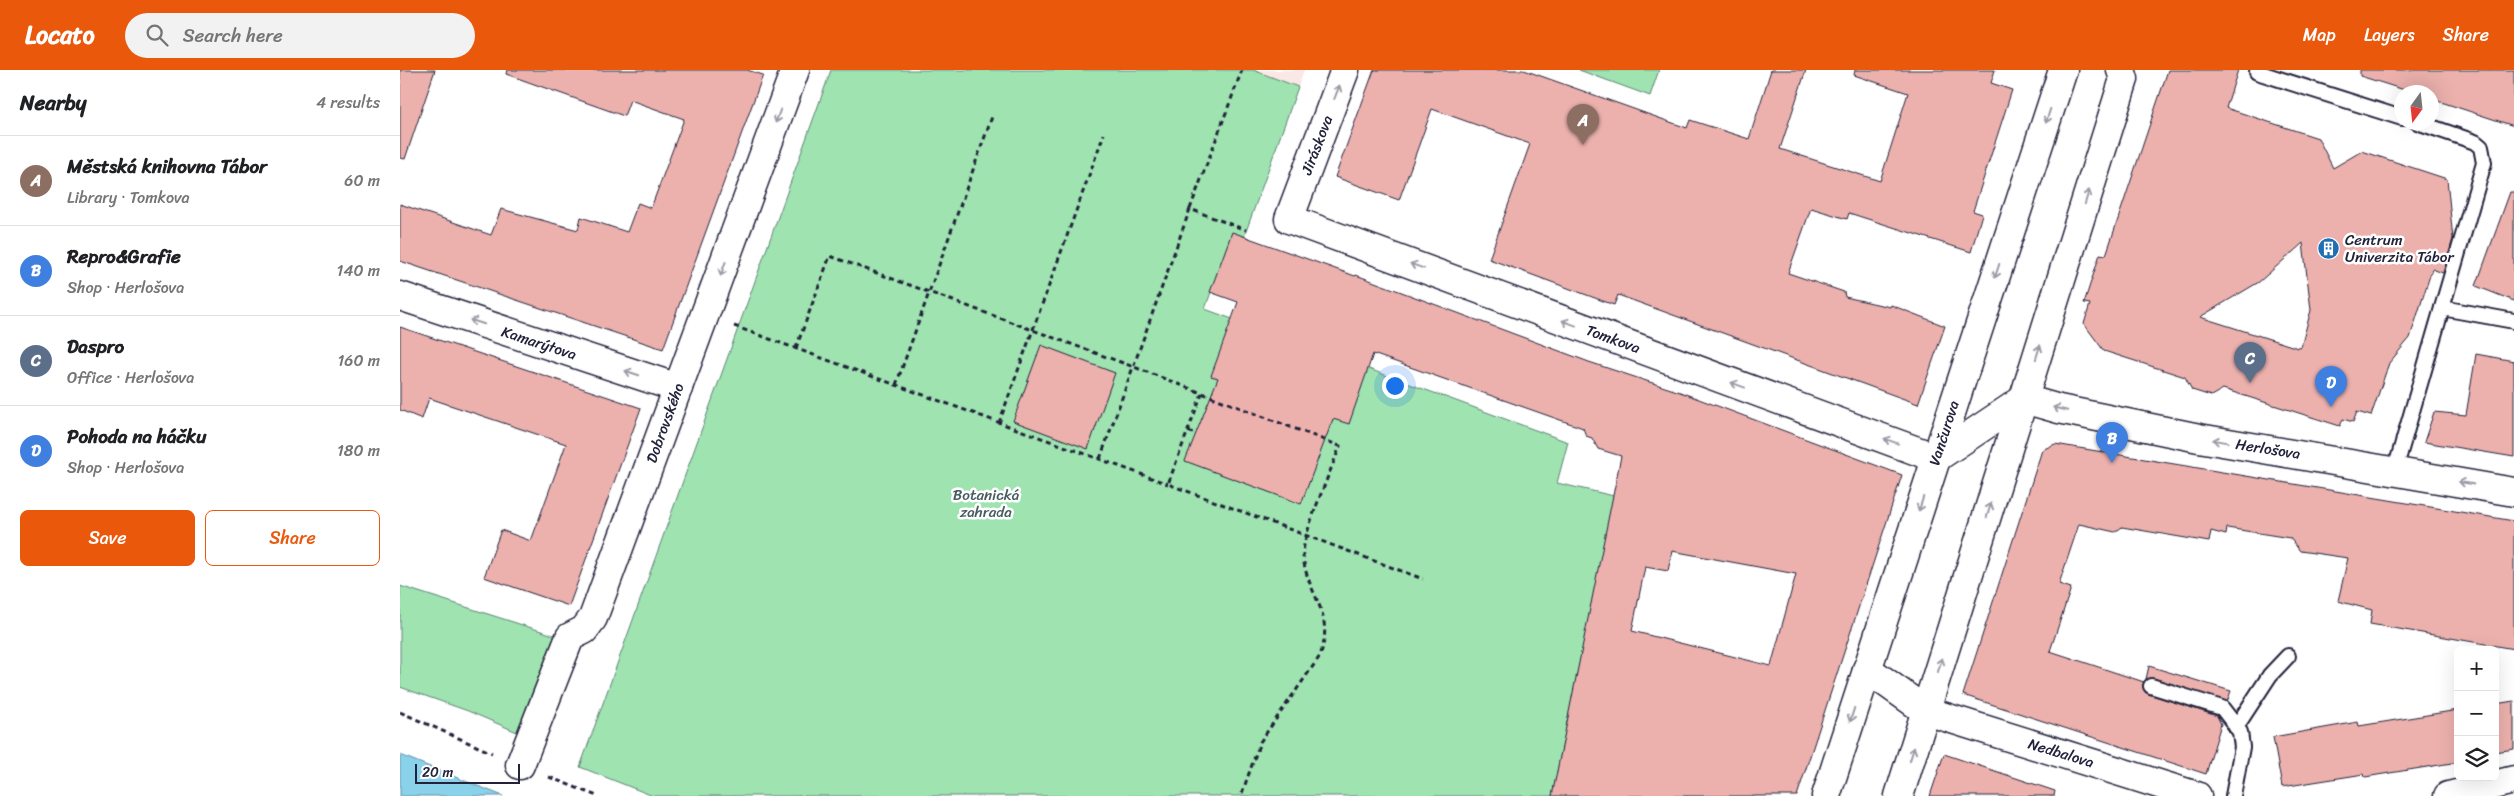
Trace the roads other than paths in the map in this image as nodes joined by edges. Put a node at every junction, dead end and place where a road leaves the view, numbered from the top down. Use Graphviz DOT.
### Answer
graph roads {
  1 [pos="794,70"];
  2 [pos="1345,70"];
  3 [pos="2063,70"];
  4 [pos="2121,70"];
  5 [pos="2257,72"];
  6 [pos="2394,115"];
  7 [pos="2439,130"];
  8 [pos="1289,219"];
  9 [pos="400,296"];
  10 [pos="2442,308"];
  11 [pos="2514,322"];
  12 [pos="678,388"];
  13 [pos="2024,398"];
  14 [pos="1936,458"];
  15 [pos="2395,470"];
  16 [pos="2514,492"];
  17 [pos="2288,656"];
  18 [pos="1868,669"];
  19 [pos="2151,686"];
  20 [pos="1926,711"];
  21 [pos="2236,727"];
  22 [pos="520,765"];
  23 [pos="2514,780"];
  24 [pos="1826,796"];
  25 [pos="1899,796"];
  26 [pos="2197,796"];
  27 [pos="2233,796"];
  28 [pos="2448,796"];
  1 -- 12 [label="street, Dobrovského, one-way"];
  8 -- 2 [label="street, Jiráskova, one-way"];
  3 -- 14 [label="street, Vančurova, one-way"];
  13 -- 4 [label="street, one-way"];
  5 -- 6 [label="lane"];
  7 -- 10 [label="lane"];
  14 -- 8 [label="street, Tomkova, one-way"];
  12 -- 9 [label="street, Kamarýtova, one-way"];
  10 -- 11 [label="lane"];
  10 -- 15 [label="lane"];
  12 -- 22 [label="street, Dobrovského"];
  13 -- 14 [label="street"];
  15 -- 13 [label="street, Herlošova, one-way"];
  20 -- 13 [label="street, one-way"];
  14 -- 18 [label="street, Vančurova, one-way"];
  16 -- 15 [label="street, Herlošova, one-way"];
  17 -- 21 [label="lane"];
  18 -- 20 [label="street, Nedbalova"];
  18 -- 24 [label="street, Vančurova, one-way"];
  19 -- 21 [label="lane"];
  25 -- 20 [label="street, one-way"];
  20 -- 26 [label="street, Nedbalova"];
  21 -- 27 [label="lane"];
  23 -- 28 [label="street"];
}
